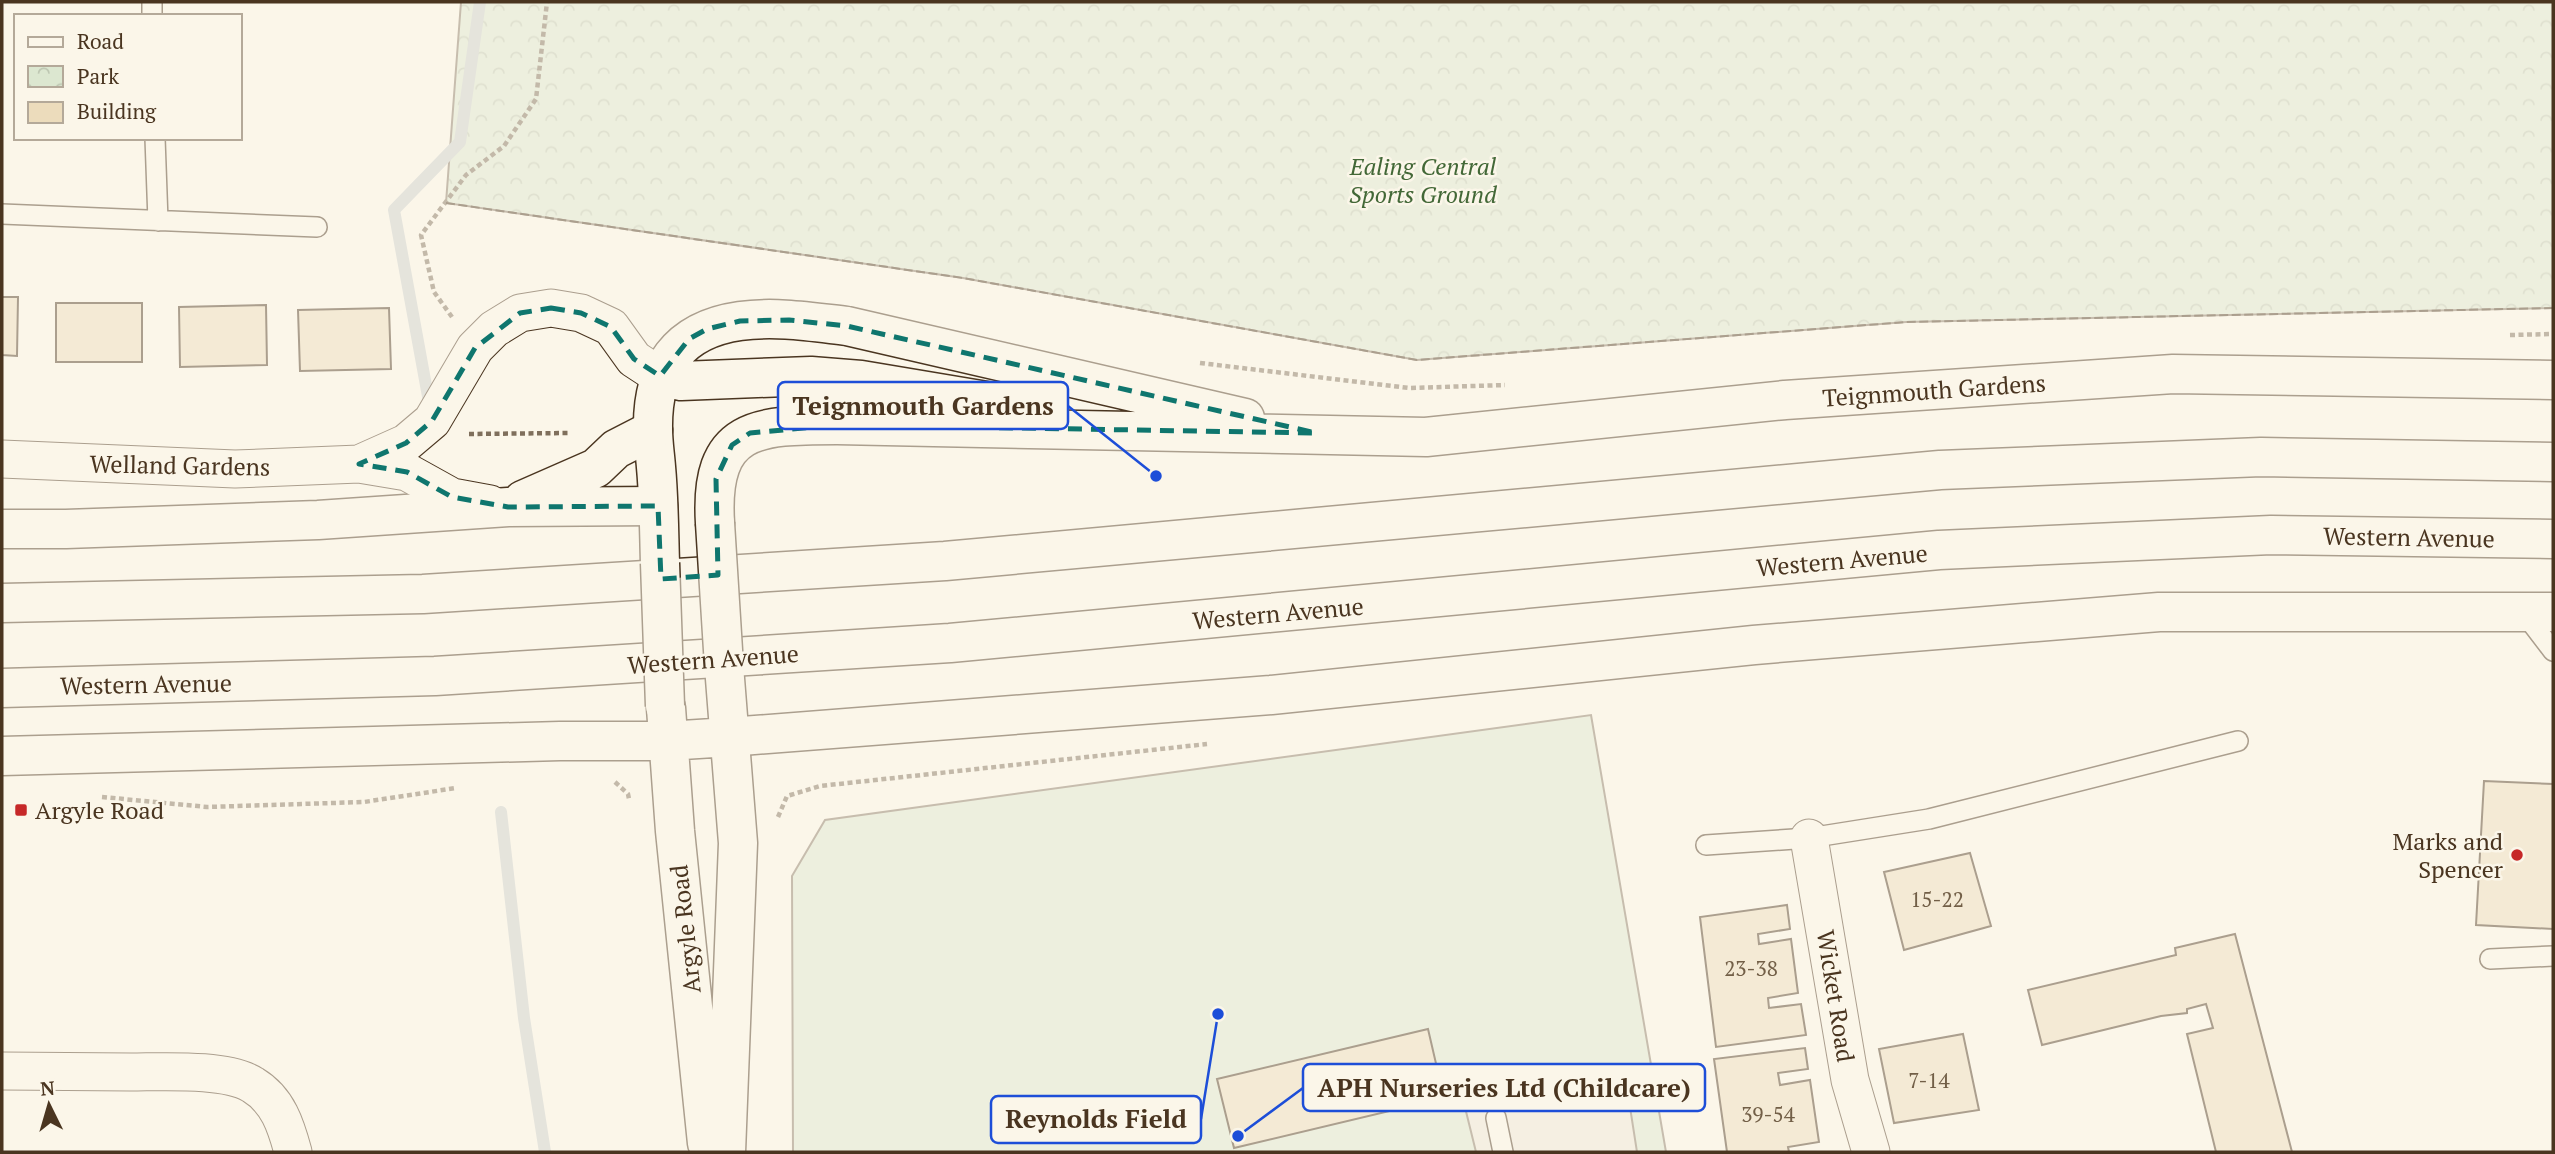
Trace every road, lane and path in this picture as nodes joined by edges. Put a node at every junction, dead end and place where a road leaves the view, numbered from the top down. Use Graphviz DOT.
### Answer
graph roads {
  1 [pos="547,2"];
  2 [pos="155,140"];
  3 [pos="2,214"];
  4 [pos="158,220"];
  5 [pos="317,227"];
  6 [pos="475,348"];
  7 [pos="660,376"];
  8 [pos="2553,380"];
  9 [pos="653,430"];
  10 [pos="1142,430"];
  11 [pos="465,433"];
  12 [pos="573,433"];
  13 [pos="1316,433"];
  14 [pos="2,459"];
  15 [pos="2553,461"];
  16 [pos="359,464"];
  17 [pos="508,507"];
  18 [pos="714,510"];
  19 [pos="658,516"];
  20 [pos="2,529"];
  21 [pos="2553,539"];
  22 [pos="2,603"];
  23 [pos="2538,611"];
  24 [pos="2553,650"];
  25 [pos="2,688"];
  26 [pos="728,721"];
  27 [pos="666,723"];
  28 [pos="2238,741"];
  29 [pos="1200,745"];
  30 [pos="2,756"];
  31 [pos="606,778"];
  32 [pos="458,787"];
  33 [pos="97,797"];
  34 [pos="630,803"];
  35 [pos="772,825"];
  36 [pos="1809,838"];
  37 [pos="1706,845"];
  38 [pos="2553,956"];
  39 [pos="2490,960"];
  40 [pos="2,1071"];
  41 [pos="1496,1118"];
  42 [pos="293,1152"];
  43 [pos="708,1152"];
  44 [pos="726,1152"];
  45 [pos="1503,1152"];
  46 [pos="1871,1152"];
  1 -- 6 [label="path"];
  2 -- 4 [label="lane"];
  3 -- 4 [label="lane"];
  4 -- 5 [label="lane"];
  6 -- 7 [label="street, Welland Gardens"];
  6 -- 16 [label="street, Welland Gardens"];
  7 -- 9 [label="main road, Argyle Road"];
  7 -- 10 [label="main road"];
  7 -- 13 [label="main road"];
  8 -- 13 [label="main road, Teignmouth Gardens"];
  9 -- 17 [label="main road"];
  9 -- 19 [label="main road, Argyle Road"];
  10 -- 13 [label="main road"];
  10 -- 18 [label="main road, Argyle Road"];
  11 -- 12 [label="path"];
  14 -- 16 [label="street, Welland Gardens"];
  15 -- 22 [label="main road"];
  16 -- 17 [label="street, Welland Gardens"];
  17 -- 19 [label="main road"];
  17 -- 20 [label="main road"];
  18 -- 19 [label="main road"];
  18 -- 26 [label="main road, Argyle Road, bridge"];
  19 -- 27 [label="main road, Argyle Road, bridge"];
  21 -- 25 [label="main road, Western Avenue"];
  23 -- 24 [label="lane"];
  23 -- 26 [label="main road"];
  26 -- 27 [label="main road"];
  26 -- 44 [label="main road, Argyle Road"];
  27 -- 30 [label="main road"];
  27 -- 43 [label="main road, Argyle Road"];
  28 -- 36 [label="lane"];
  29 -- 35 [label="path"];
  31 -- 34 [label="path"];
  32 -- 33 [label="path"];
  36 -- 37 [label="lane"];
  36 -- 46 [label="street, Wicket Road"];
  38 -- 39 [label="lane"];
  40 -- 42 [label="street"];
  41 -- 45 [label="lane"];
}
